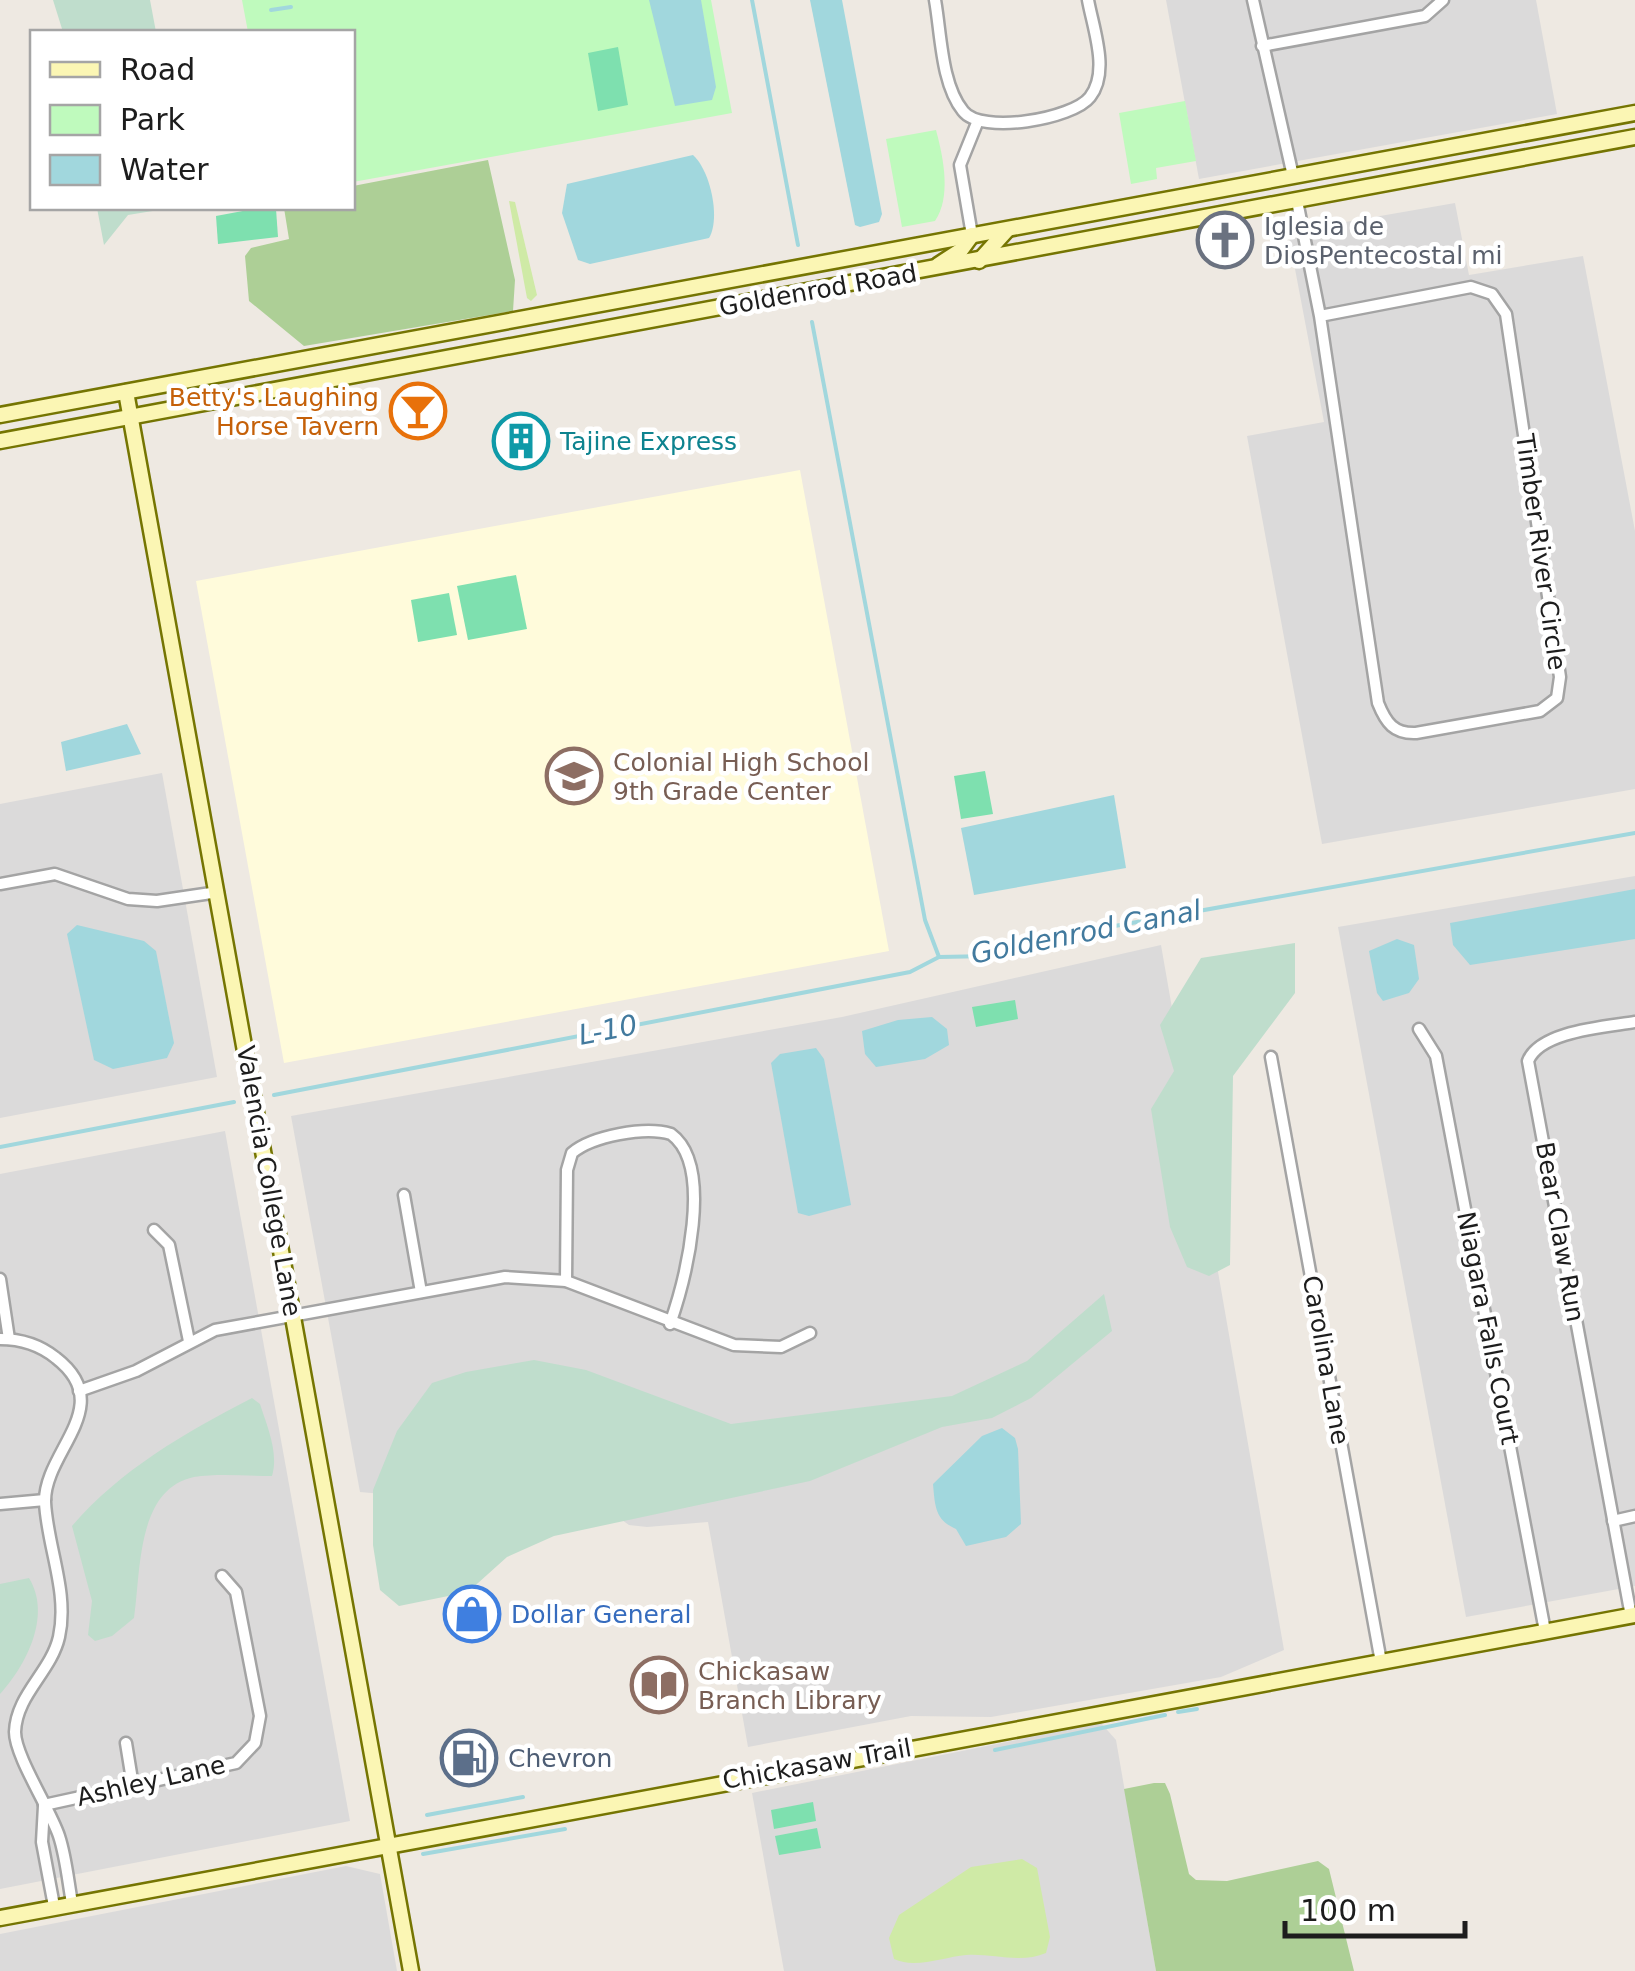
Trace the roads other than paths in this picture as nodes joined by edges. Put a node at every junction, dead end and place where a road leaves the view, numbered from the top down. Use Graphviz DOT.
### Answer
graph roads {
  1 [pos="935,0"];
  2 [pos="1088,0"];
  3 [pos="1253,0"];
  4 [pos="1443,0"];
  5 [pos="1262,46"];
  6 [pos="1635,113"];
  7 [pos="977,123"];
  8 [pos="1635,137"];
  9 [pos="1292,176"];
  10 [pos="1297,201"];
  11 [pos="1006,230"];
  12 [pos="972,235"];
  13 [pos="980,261"];
  14 [pos="934,269"];
  15 [pos="568,313"];
  16 [pos="1320,316"];
  17 [pos="544,342"];
  18 [pos="126,392"];
  19 [pos="0,415"];
  20 [pos="131,416"];
  21 [pos="0,441"];
  22 [pos="0,884"];
  23 [pos="218,892"];
  24 [pos="1635,1022"];
  25 [pos="1419,1029"];
  26 [pos="1271,1057"];
  27 [pos="404,1194"];
  28 [pos="154,1230"];
  29 [pos="0,1280"];
  30 [pos="566,1281"];
  31 [pos="421,1292"];
  32 [pos="293,1316"];
  33 [pos="670,1324"];
  34 [pos="810,1333"];
  35 [pos="4,1339"];
  36 [pos="190,1341"];
  37 [pos="80,1391"];
  38 [pos="45,1500"];
  39 [pos="0,1504"];
  40 [pos="1635,1516"];
  41 [pos="1612,1521"];
  42 [pos="222,1576"];
  43 [pos="1633,1616"];
  44 [pos="1545,1632"];
  45 [pos="1380,1662"];
  46 [pos="126,1743"];
  47 [pos="133,1786"];
  48 [pos="44,1805"];
  49 [pos="388,1843"];
  50 [pos="72,1903"];
  51 [pos="54,1906"];
  52 [pos="0,1918"];
  53 [pos="411,1971"];
  1 -- 7 [label="street"];
  2 -- 7 [label="street"];
  3 -- 5 [label="street"];
  4 -- 5 [label="street"];
  5 -- 9 [label="street"];
  6 -- 9 [label="main road, Goldenrod Road"];
  7 -- 12 [label="street"];
  8 -- 10 [label="main road, Goldenrod Road"];
  9 -- 11 [label="main road, Goldenrod Road"];
  10 -- 13 [label="main road, Goldenrod Road"];
  10 -- 16 [label="street, Timber River Circle"];
  11 -- 12 [label="main road, Goldenrod Road"];
  11 -- 13 [label="main road"];
  12 -- 14 [label="main road"];
  12 -- 15 [label="main road, Goldenrod Road"];
  13 -- 14 [label="main road, Goldenrod Road"];
  14 -- 17 [label="main road, Goldenrod Road"];
  15 -- 17 [label="main road"];
  15 -- 18 [label="main road, Goldenrod Road"];
  16 -- 16 [label="street, Timber River Circle"];
  17 -- 20 [label="main road, Goldenrod Road"];
  18 -- 19 [label="main road, Goldenrod Road"];
  18 -- 20 [label="main road, Valencia College Lane"];
  20 -- 21 [label="main road, Goldenrod Road"];
  20 -- 23 [label="main road, Valencia College Lane"];
  22 -- 23 [label="street"];
  23 -- 32 [label="main road, Valencia College Lane"];
  24 -- 41 [label="street, Bear Claw Run"];
  25 -- 44 [label="street, Niagara Falls Court"];
  26 -- 45 [label="street, Carolina Lane"];
  27 -- 31 [label="street"];
  28 -- 36 [label="street"];
  29 -- 35 [label="street"];
  30 -- 31 [label="street"];
  30 -- 33 [label="street"];
  30 -- 33 [label="street"];
  31 -- 32 [label="street"];
  32 -- 36 [label="street"];
  32 -- 49 [label="main road, Valencia College Lane"];
  33 -- 34 [label="street"];
  35 -- 37 [label="street"];
  36 -- 37 [label="street"];
  37 -- 38 [label="street"];
  38 -- 39 [label="street"];
  38 -- 48 [label="street"];
  40 -- 41 [label="street"];
  41 -- 43 [label="street, Bear Claw Run"];
  42 -- 47 [label="street, Ashley Lane"];
  43 -- 44 [label="main road, Chickasaw Trail"];
  44 -- 45 [label="main road, Chickasaw Trail"];
  45 -- 49 [label="main road, Chickasaw Trail"];
  46 -- 47 [label="street"];
  47 -- 48 [label="street, Ashley Lane"];
  48 -- 50 [label="street"];
  48 -- 51 [label="street"];
  49 -- 50 [label="main road, Chickasaw Trail"];
  49 -- 53 [label="main road, Valencia College Lane"];
  50 -- 51 [label="main road, Chickasaw Trail"];
  51 -- 52 [label="main road, Chickasaw Trail"];
}
